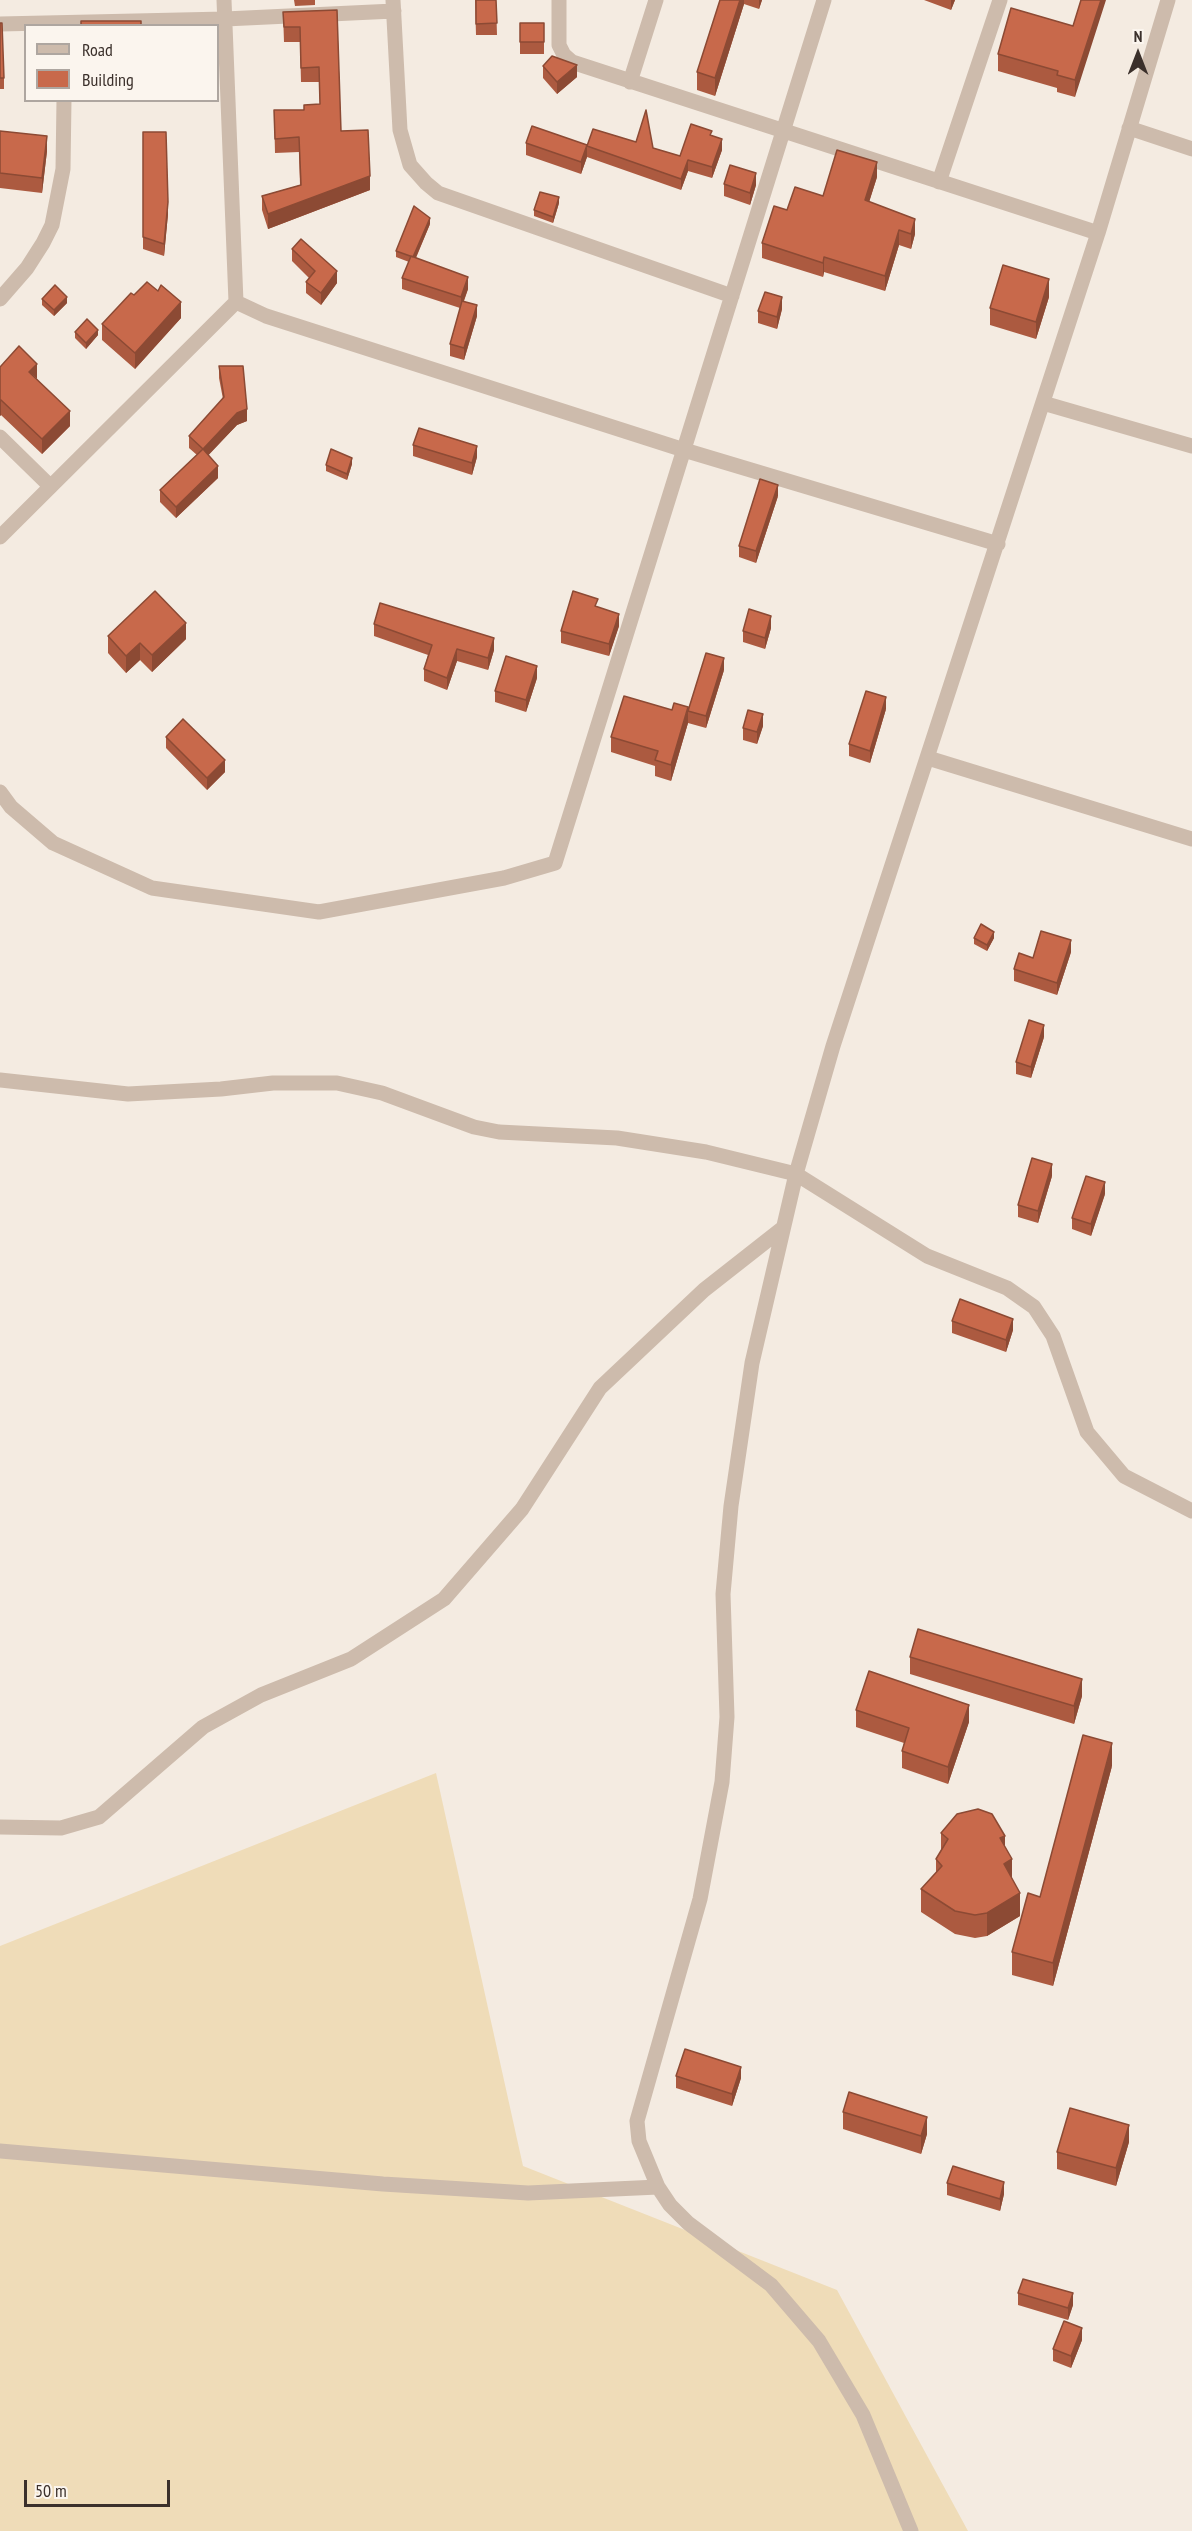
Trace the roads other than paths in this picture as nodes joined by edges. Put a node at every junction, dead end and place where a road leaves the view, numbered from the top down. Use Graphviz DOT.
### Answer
graph roads {
  1 [pos="224,0"];
  2 [pos="559,0"];
  3 [pos="656,0"];
  4 [pos="824,0"];
  5 [pos="1000,0"];
  6 [pos="1168,0"];
  7 [pos="393,5"];
  8 [pos="225,19"];
  9 [pos="0,24"];
  10 [pos="60,24"];
  11 [pos="630,82"];
  12 [pos="64,102"];
  13 [pos="1129,128"];
  14 [pos="783,131"];
  15 [pos="1192,149"];
  16 [pos="939,182"];
  17 [pos="1098,233"];
  18 [pos="732,296"];
  19 [pos="0,299"];
  20 [pos="236,302"];
  21 [pos="1043,403"];
  22 [pos="0,436"];
  23 [pos="1192,446"];
  24 [pos="684,450"];
  25 [pos="50,486"];
  26 [pos="0,537"];
  27 [pos="998,544"];
  28 [pos="928,758"];
  29 [pos="0,792"];
  30 [pos="1192,839"];
  31 [pos="0,1080"];
  32 [pos="796,1174"];
  33 [pos="783,1228"];
  34 [pos="1192,1511"];
  35 [pos="0,1827"];
  36 [pos="0,2151"];
  37 [pos="658,2187"];
  38 [pos="911,2531"];
  1 -- 8 [label="street"];
  2 -- 11 [label="street"];
  3 -- 11 [label="street"];
  4 -- 14 [label="street"];
  5 -- 16 [label="street"];
  6 -- 13 [label="street"];
  7 -- 8 [label="street"];
  7 -- 18 [label="street"];
  8 -- 10 [label="street"];
  8 -- 20 [label="street"];
  9 -- 10 [label="street"];
  11 -- 14 [label="street"];
  12 -- 19 [label="street"];
  13 -- 15 [label="street"];
  13 -- 17 [label="street"];
  14 -- 16 [label="street"];
  14 -- 18 [label="street"];
  16 -- 17 [label="street"];
  17 -- 21 [label="street"];
  18 -- 24 [label="street"];
  20 -- 24 [label="street"];
  20 -- 25 [label="street"];
  21 -- 23 [label="street"];
  21 -- 27 [label="street"];
  22 -- 25 [label="street"];
  24 -- 27 [label="street"];
  24 -- 29 [label="street"];
  25 -- 26 [label="street"];
  27 -- 28 [label="street"];
  28 -- 30 [label="street"];
  28 -- 32 [label="street"];
  31 -- 32 [label="street"];
  32 -- 33 [label="street"];
  32 -- 34 [label="street"];
  33 -- 35 [label="street"];
  33 -- 37 [label="street"];
  36 -- 37 [label="street"];
  37 -- 38 [label="street"];
}
